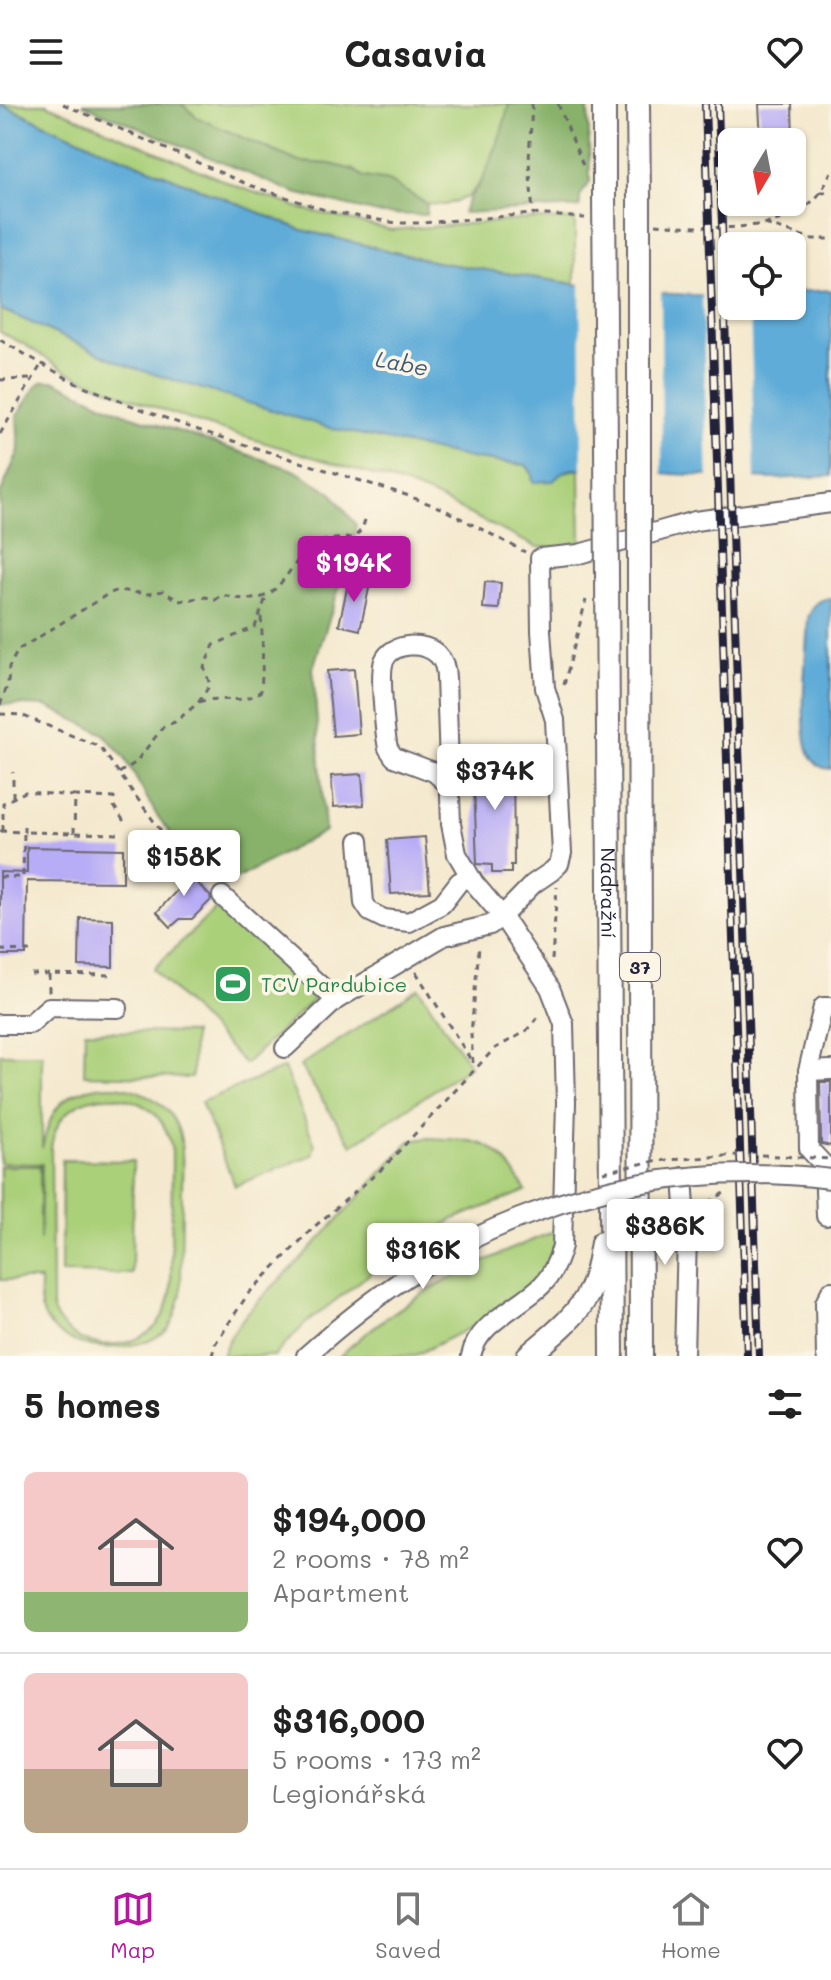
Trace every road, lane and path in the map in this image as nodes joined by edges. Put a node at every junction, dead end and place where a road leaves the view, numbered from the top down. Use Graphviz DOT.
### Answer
graph roads {
  1 [pos="63,104"];
  2 [pos="532,104"];
  3 [pos="558,104"];
  4 [pos="604,104"];
  5 [pos="638,104"];
  6 [pos="584,167"];
  7 [pos="831,172"];
  8 [pos="820,192"];
  9 [pos="831,192"];
  10 [pos="533,214"];
  11 [pos="585,218"];
  12 [pos="765,223"];
  13 [pos="657,224"];
  14 [pos="831,239"];
  15 [pos="0,340"];
  16 [pos="41,365"];
  17 [pos="32,379"];
  18 [pos="0,380"];
  19 [pos="0,434"];
  20 [pos="831,503"];
  21 [pos="366,516"];
  22 [pos="540,558"];
  23 [pos="267,595"];
  24 [pos="587,597"];
  25 [pos="261,613"];
  26 [pos="563,689"];
  27 [pos="198,703"];
  28 [pos="0,705"];
  29 [pos="0,714"];
  30 [pos="13,772"];
  31 [pos="119,773"];
  32 [pos="450,786"];
  33 [pos="75,796"];
  34 [pos="13,797"];
  35 [pos="24,820"];
  36 [pos="125,823"];
  37 [pos="1,831"];
  38 [pos="24,832"];
  39 [pos="74,833"];
  40 [pos="118,834"];
  41 [pos="359,841"];
  42 [pos="559,864"];
  43 [pos="469,876"];
  44 [pos="0,877"];
  45 [pos="222,896"];
  46 [pos="502,916"];
  47 [pos="481,927"];
  48 [pos="0,950"];
  49 [pos="31,951"];
  50 [pos="407,957"];
  51 [pos="31,974"];
  52 [pos="114,975"];
  53 [pos="550,988"];
  54 [pos="336,1000"];
  55 [pos="831,1007"];
  56 [pos="118,1008"];
  57 [pos="0,1024"];
  58 [pos="285,1048"];
  59 [pos="474,1065"];
  60 [pos="831,1070"];
  61 [pos="808,1071"];
  62 [pos="683,1177"];
  63 [pos="831,1179"];
  64 [pos="611,1199"];
  65 [pos="637,1201"];
  66 [pos="669,1215"];
  67 [pos="826,1216"];
  68 [pos="831,1291"];
  69 [pos="212,1356"];
  70 [pos="306,1356"];
  71 [pos="471,1356"];
  72 [pos="528,1356"];
  73 [pos="612,1356"];
  74 [pos="641,1356"];
  75 [pos="684,1356"];
  76 [pos="826,1356"];
  1 -- 10 [label="path"];
  2 -- 10 [label="path"];
  3 -- 6 [label="path"];
  4 -- 64 [label="main road, Nádražní / 37, bridge"];
  5 -- 74 [label="main road, Nádražní / 37, bridge"];
  7 -- 8 [label="path"];
  8 -- 9 [label="path"];
  8 -- 12 [label="path"];
  10 -- 11 [label="path"];
  12 -- 13 [label="path"];
  12 -- 14 [label="path"];
  15 -- 16 [label="path"];
  16 -- 17 [label="path"];
  16 -- 22 [label="path"];
  17 -- 18 [label="path"];
  17 -- 19 [label="path"];
  20 -- 22 [label="street"];
  21 -- 23 [label="path"];
  22 -- 42 [label="street"];
  23 -- 25 [label="path"];
  23 -- 28 [label="path"];
  24 -- 26 [label="path"];
  25 -- 27 [label="path"];
  25 -- 27 [label="path"];
  27 -- 31 [label="path"];
  29 -- 31 [label="path"];
  30 -- 34 [label="path"];
  31 -- 45 [label="path"];
  32 -- 32 [label="street"];
  32 -- 43 [label="street"];
  33 -- 34 [label="path"];
  33 -- 36 [label="path"];
  33 -- 39 [label="path"];
  34 -- 37 [label="path"];
  35 -- 38 [label="path"];
  37 -- 38 [label="path"];
  38 -- 39 [label="path"];
  38 -- 44 [label="path"];
  39 -- 40 [label="path"];
  41 -- 43 [label="street"];
  42 -- 46 [label="street"];
  42 -- 53 [label="path"];
  43 -- 46 [label="street"];
  45 -- 54 [label="street"];
  46 -- 47 [label="street"];
  46 -- 53 [label="street"];
  47 -- 50 [label="street"];
  47 -- 59 [label="path"];
  48 -- 49 [label="path"];
  50 -- 54 [label="street"];
  50 -- 59 [label="path"];
  51 -- 52 [label="path"];
  53 -- 59 [label="path"];
  53 -- 71 [label="street"];
  54 -- 58 [label="street"];
  55 -- 61 [label="street"];
  56 -- 57 [label="street"];
  59 -- 69 [label="path"];
  60 -- 61 [label="street"];
  61 -- 67 [label="street"];
  62 -- 63 [label="street, bridge"];
  62 -- 70 [label="street, bridge"];
  62 -- 75 [label="street"];
  64 -- 72 [label="main road"];
  64 -- 73 [label="main road, Nádražní / 37"];
  65 -- 66 [label="path, bridge"];
  68 -- 76 [label="street"];
}
